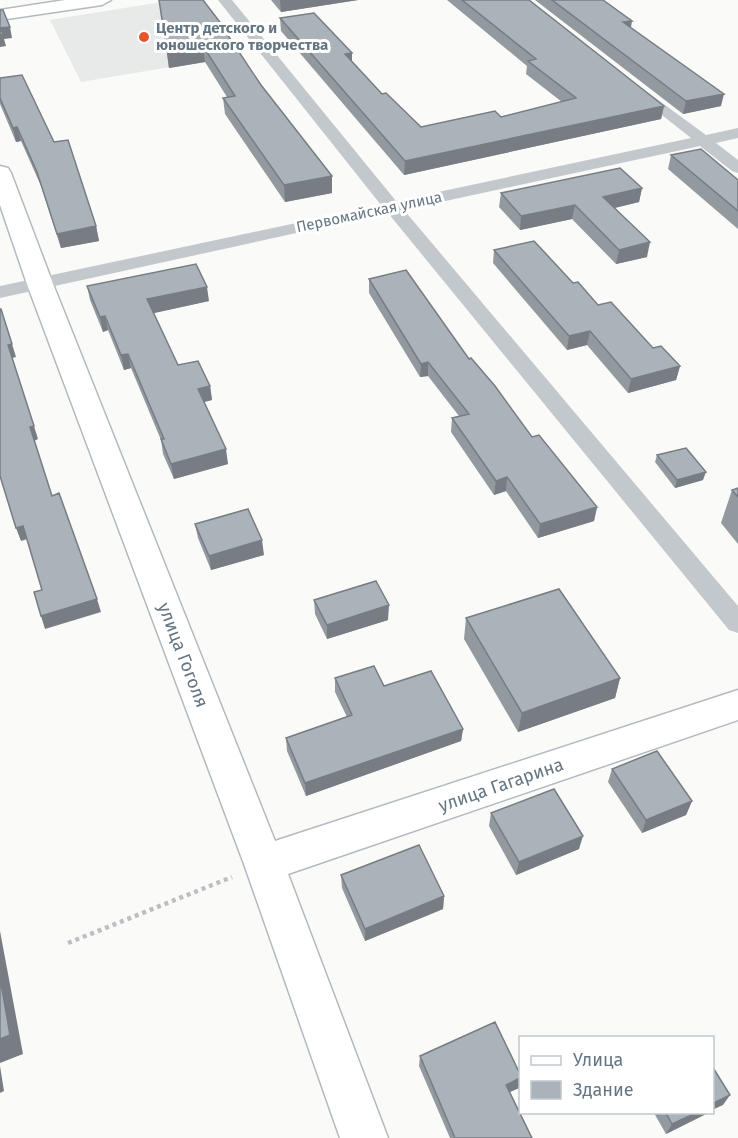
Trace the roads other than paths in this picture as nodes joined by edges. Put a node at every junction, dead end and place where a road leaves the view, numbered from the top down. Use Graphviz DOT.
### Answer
graph roads {
  1 [pos="102,0"];
  2 [pos="225,0"];
  3 [pos="0,15"];
  4 [pos="627,81"];
  5 [pos="738,133"];
  6 [pos="702,140"];
  7 [pos="738,168"];
  8 [pos="0,173"];
  9 [pos="392,207"];
  10 [pos="40,284"];
  11 [pos="0,292"];
  12 [pos="738,623"];
  13 [pos="738,705"];
  14 [pos="264,864"];
  15 [pos="364,1138"];
  1 -- 3 [label="street"];
  2 -- 9 [label="street"];
  4 -- 6 [label="street"];
  5 -- 6 [label="street, Первомайская улица"];
  6 -- 7 [label="street"];
  6 -- 9 [label="street, Первомайская улица"];
  8 -- 10 [label="street, улица Гоголя"];
  9 -- 10 [label="street, Первомайская улица"];
  9 -- 12 [label="street"];
  10 -- 11 [label="street, Первомайская улица"];
  10 -- 14 [label="street, улица Гоголя"];
  13 -- 14 [label="street, улица Гагарина"];
  14 -- 15 [label="street, улица Гоголя"];
}
